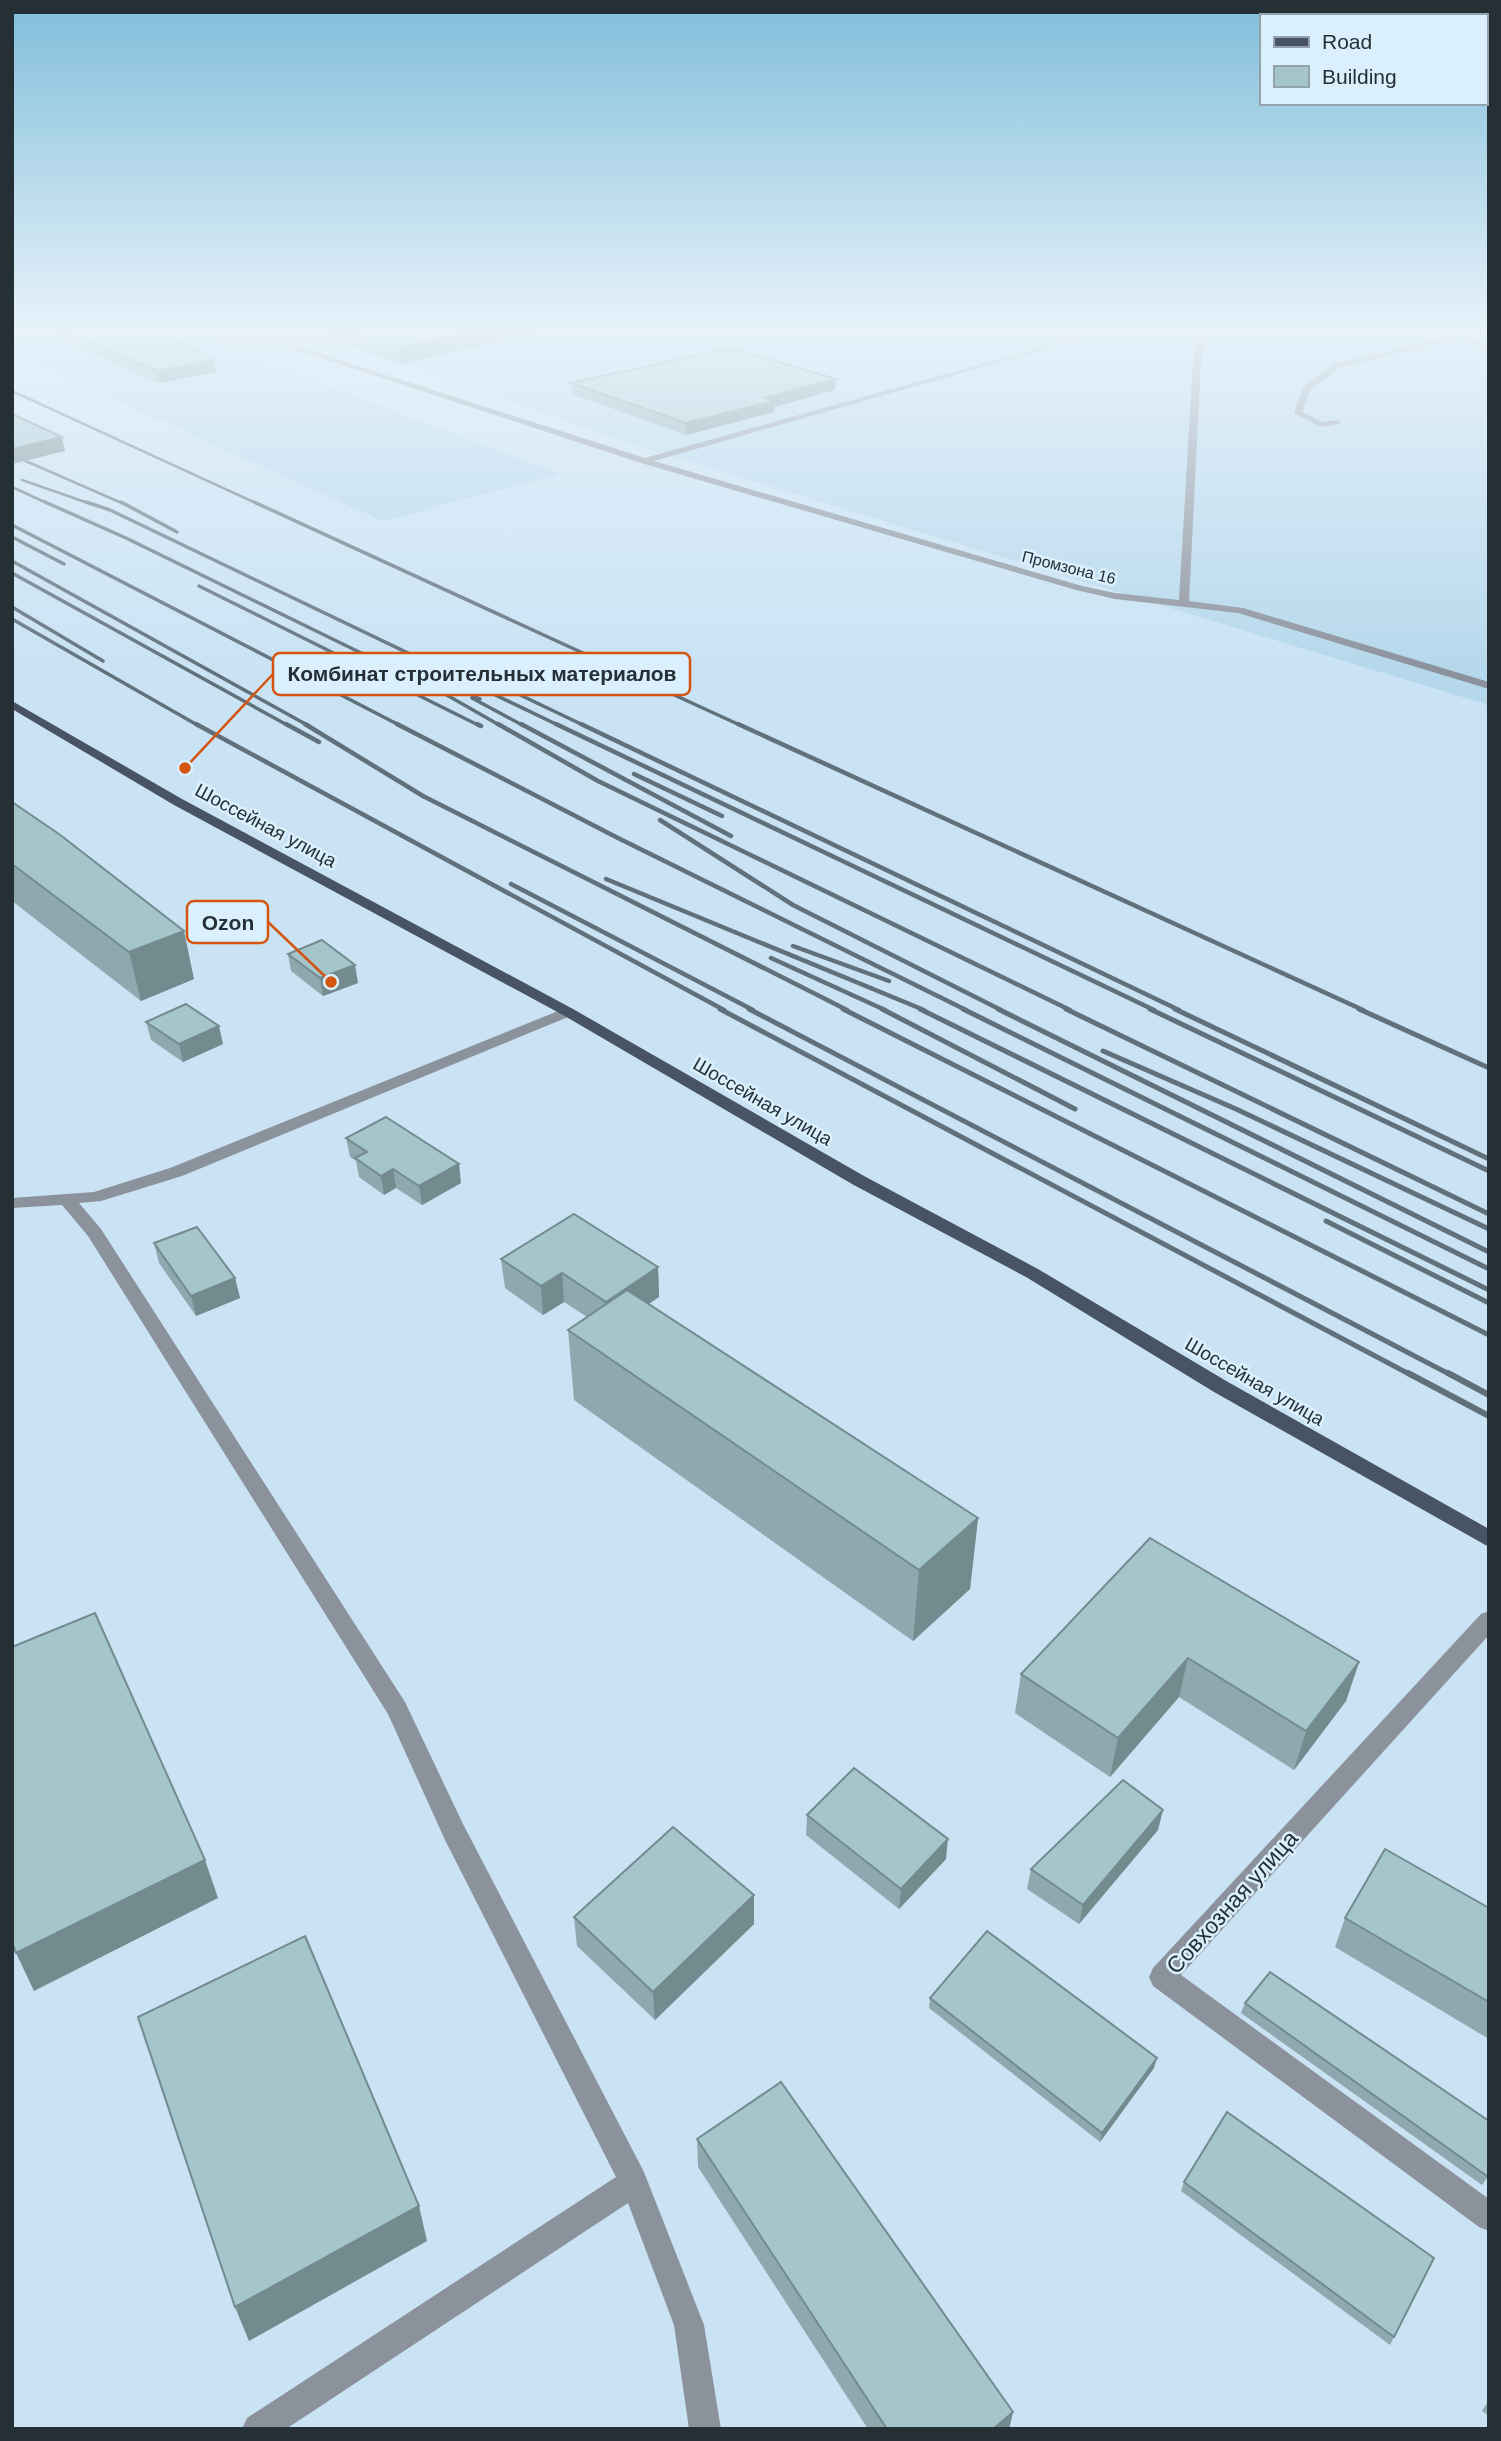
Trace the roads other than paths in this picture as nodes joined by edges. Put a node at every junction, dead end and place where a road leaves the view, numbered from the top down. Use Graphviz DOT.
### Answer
graph roads {
  1 [pos="591,444"];
  2 [pos="705,444"];
  3 [pos="1193,444"];
  4 [pos="644,461"];
  5 [pos="1184,602"];
  6 [pos="1489,686"];
  7 [pos="12,704"];
  8 [pos="568,1012"];
  9 [pos="68,1200"];
  10 [pos="12,1203"];
  11 [pos="1489,1539"];
  12 [pos="1489,1620"];
  13 [pos="634,2182"];
  14 [pos="1489,2217"];
  15 [pos="258,2429"];
  16 [pos="705,2429"];
  1 -- 4 [label="street, Промзона 16"];
  2 -- 4 [label="street"];
  3 -- 5 [label="street"];
  4 -- 5 [label="street, Промзона 16"];
  5 -- 6 [label="street, Промзона 16"];
  7 -- 8 [label="main road, Шоссейная улица"];
  8 -- 9 [label="street"];
  8 -- 11 [label="main road, Шоссейная улица"];
  9 -- 10 [label="street"];
  9 -- 13 [label="street"];
  12 -- 14 [label="street, Совхозная улица"];
  13 -- 15 [label="street"];
  13 -- 16 [label="street"];
}
